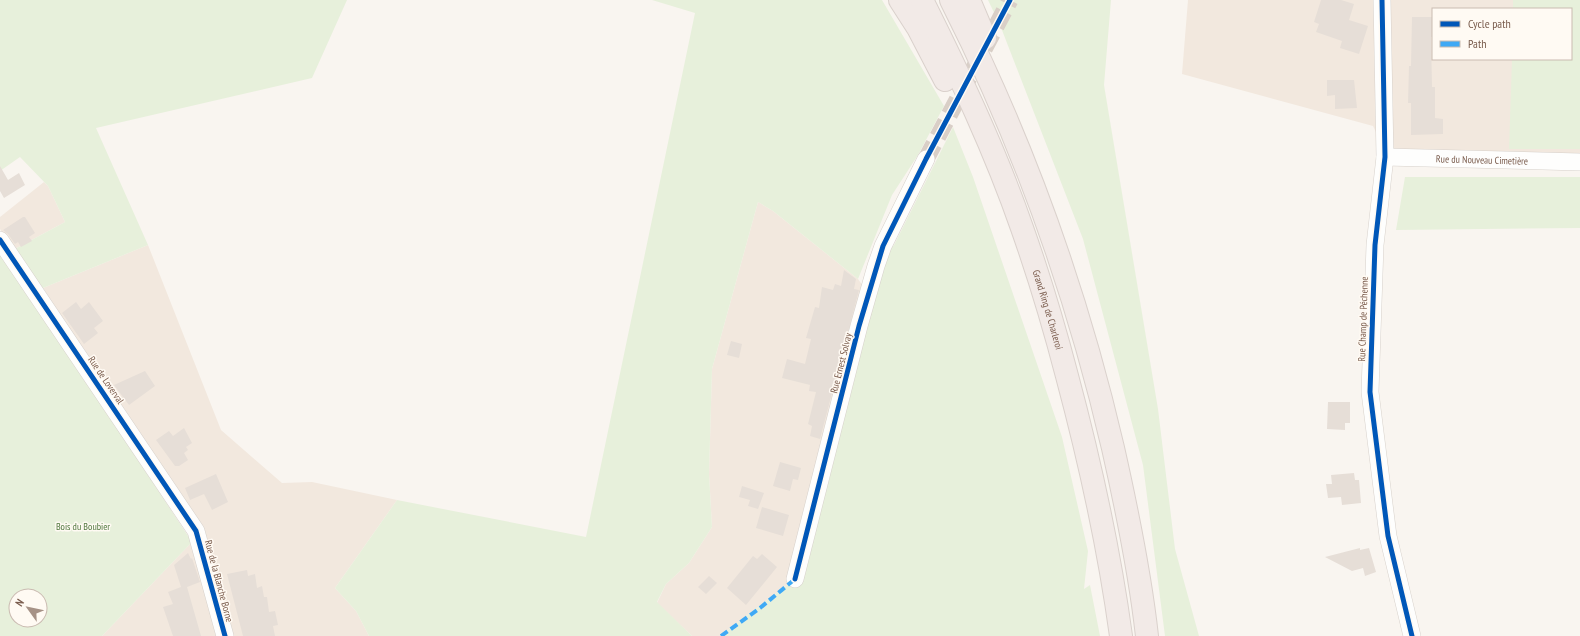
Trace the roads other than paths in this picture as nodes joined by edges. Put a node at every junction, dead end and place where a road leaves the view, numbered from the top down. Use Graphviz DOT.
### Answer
graph roads {
  1 [pos="900,0"];
  2 [pos="922,0"];
  3 [pos="951,0"];
  4 [pos="969,0"];
  5 [pos="1382,0"];
  6 [pos="1012,132"];
  7 [pos="1385,157"];
  8 [pos="926,160"];
  9 [pos="1580,162"];
  10 [pos="1022,227"];
  11 [pos="0,240"];
  12 [pos="196,530"];
  13 [pos="795,580"];
  14 [pos="225,636"];
  15 [pos="1121,636"];
  16 [pos="1147,636"];
  17 [pos="1412,636"];
  1 -- 10 [label="highway"];
  2 -- 10 [label="highway, Grand Ring de Charleroi"];
  3 -- 6 [label="highway"];
  4 -- 6 [label="highway"];
  5 -- 7 [label="street, Rue Champ de Péchenne"];
  6 -- 16 [label="highway"];
  7 -- 9 [label="street, Rue du Nouveau Cimetière"];
  7 -- 17 [label="street, Rue Champ de Péchenne"];
  8 -- 13 [label="street, Rue Ernest Solvay"];
  10 -- 15 [label="highway, Grand Ring de Charleroi"];
  11 -- 12 [label="street, Rue de Loverval"];
  12 -- 14 [label="street, Rue de la Blanche Borne"];
}
